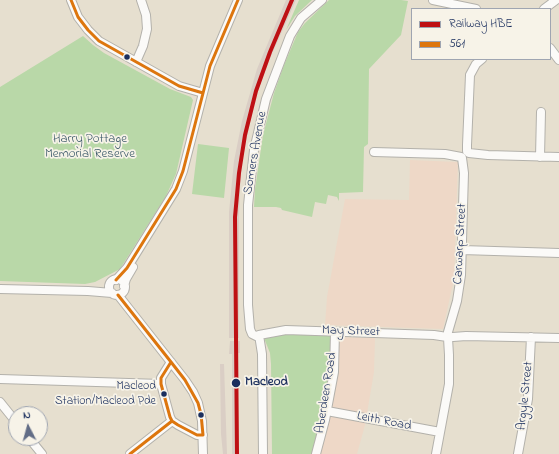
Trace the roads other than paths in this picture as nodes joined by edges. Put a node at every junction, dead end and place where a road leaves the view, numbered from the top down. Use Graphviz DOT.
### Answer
graph roads {
  1 [pos="71,0"];
  2 [pos="141,0"];
  3 [pos="238,0"];
  4 [pos="322,0"];
  5 [pos="433,0"];
  6 [pos="556,0"];
  7 [pos="442,1"];
  8 [pos="472,8"];
  9 [pos="545,8"];
  10 [pos="551,49"];
  11 [pos="475,60"];
  12 [pos="481,60"];
  13 [pos="559,60"];
  14 [pos="136,62"];
  15 [pos="471,67"];
  16 [pos="203,93"];
  17 [pos="540,112"];
  18 [pos="198,114"];
  19 [pos="374,152"];
  20 [pos="465,155"];
  21 [pos="540,157"];
  22 [pos="559,158"];
  23 [pos="462,250"];
  24 [pos="559,253"];
  25 [pos="113,282"];
  26 [pos="2,288"];
  27 [pos="88,291"];
  28 [pos="120,291"];
  29 [pos="335,332"];
  30 [pos="450,335"];
  31 [pos="259,336"];
  32 [pos="531,337"];
  33 [pos="559,338"];
  34 [pos="171,362"];
  35 [pos="0,379"];
  36 [pos="160,384"];
  37 [pos="0,402"];
  38 [pos="327,411"];
  39 [pos="8,412"];
  40 [pos="172,421"];
  41 [pos="440,432"];
  42 [pos="203,436"];
  43 [pos="36,446"];
  44 [pos="42,454"];
  45 [pos="130,454"];
  46 [pos="203,454"];
  47 [pos="263,454"];
  48 [pos="316,454"];
  49 [pos="436,454"];
  50 [pos="518,454"];
  1 -- 14 [label="street"];
  2 -- 14 [label="street"];
  3 -- 16 [label="street"];
  4 -- 31 [label="street, Somers Avenue"];
  5 -- 7 [label="street"];
  6 -- 9 [label="street"];
  7 -- 8 [label="street"];
  10 -- 13 [label="street"];
  11 -- 15 [label="street"];
  12 -- 15 [label="street"];
  14 -- 16 [label="street"];
  15 -- 20 [label="street, Carwarp Street"];
  16 -- 18 [label="street"];
  17 -- 21 [label="street"];
  18 -- 25 [label="street"];
  18 -- 28 [label="street"];
  19 -- 20 [label="street"];
  20 -- 21 [label="street"];
  20 -- 23 [label="street, Carwarp Street"];
  21 -- 22 [label="street"];
  23 -- 24 [label="street"];
  23 -- 30 [label="street, Carwarp Street"];
  25 -- 27 [label="street"];
  25 -- 28 [label="street"];
  25 -- 28 [label="street"];
  26 -- 27 [label="street"];
  27 -- 28 [label="street"];
  28 -- 34 [label="street"];
  29 -- 30 [label="street, May Street"];
  29 -- 31 [label="street, May Street"];
  29 -- 38 [label="street, Aberdeen Road"];
  30 -- 32 [label="street, May Street"];
  30 -- 41 [label="street, Carwarp Street"];
  31 -- 47 [label="street"];
  32 -- 33 [label="street, May Street"];
  32 -- 50 [label="street, Argyle Street"];
  34 -- 36 [label="street"];
  34 -- 42 [label="street"];
  35 -- 36 [label="street"];
  36 -- 40 [label="street"];
  37 -- 39 [label="street"];
  38 -- 41 [label="street, Leith Road"];
  38 -- 48 [label="street, Aberdeen Road"];
  40 -- 42 [label="street"];
  40 -- 45 [label="street"];
  41 -- 49 [label="street, Carwarp Street"];
  42 -- 46 [label="street"];
  43 -- 44 [label="street"];
}
